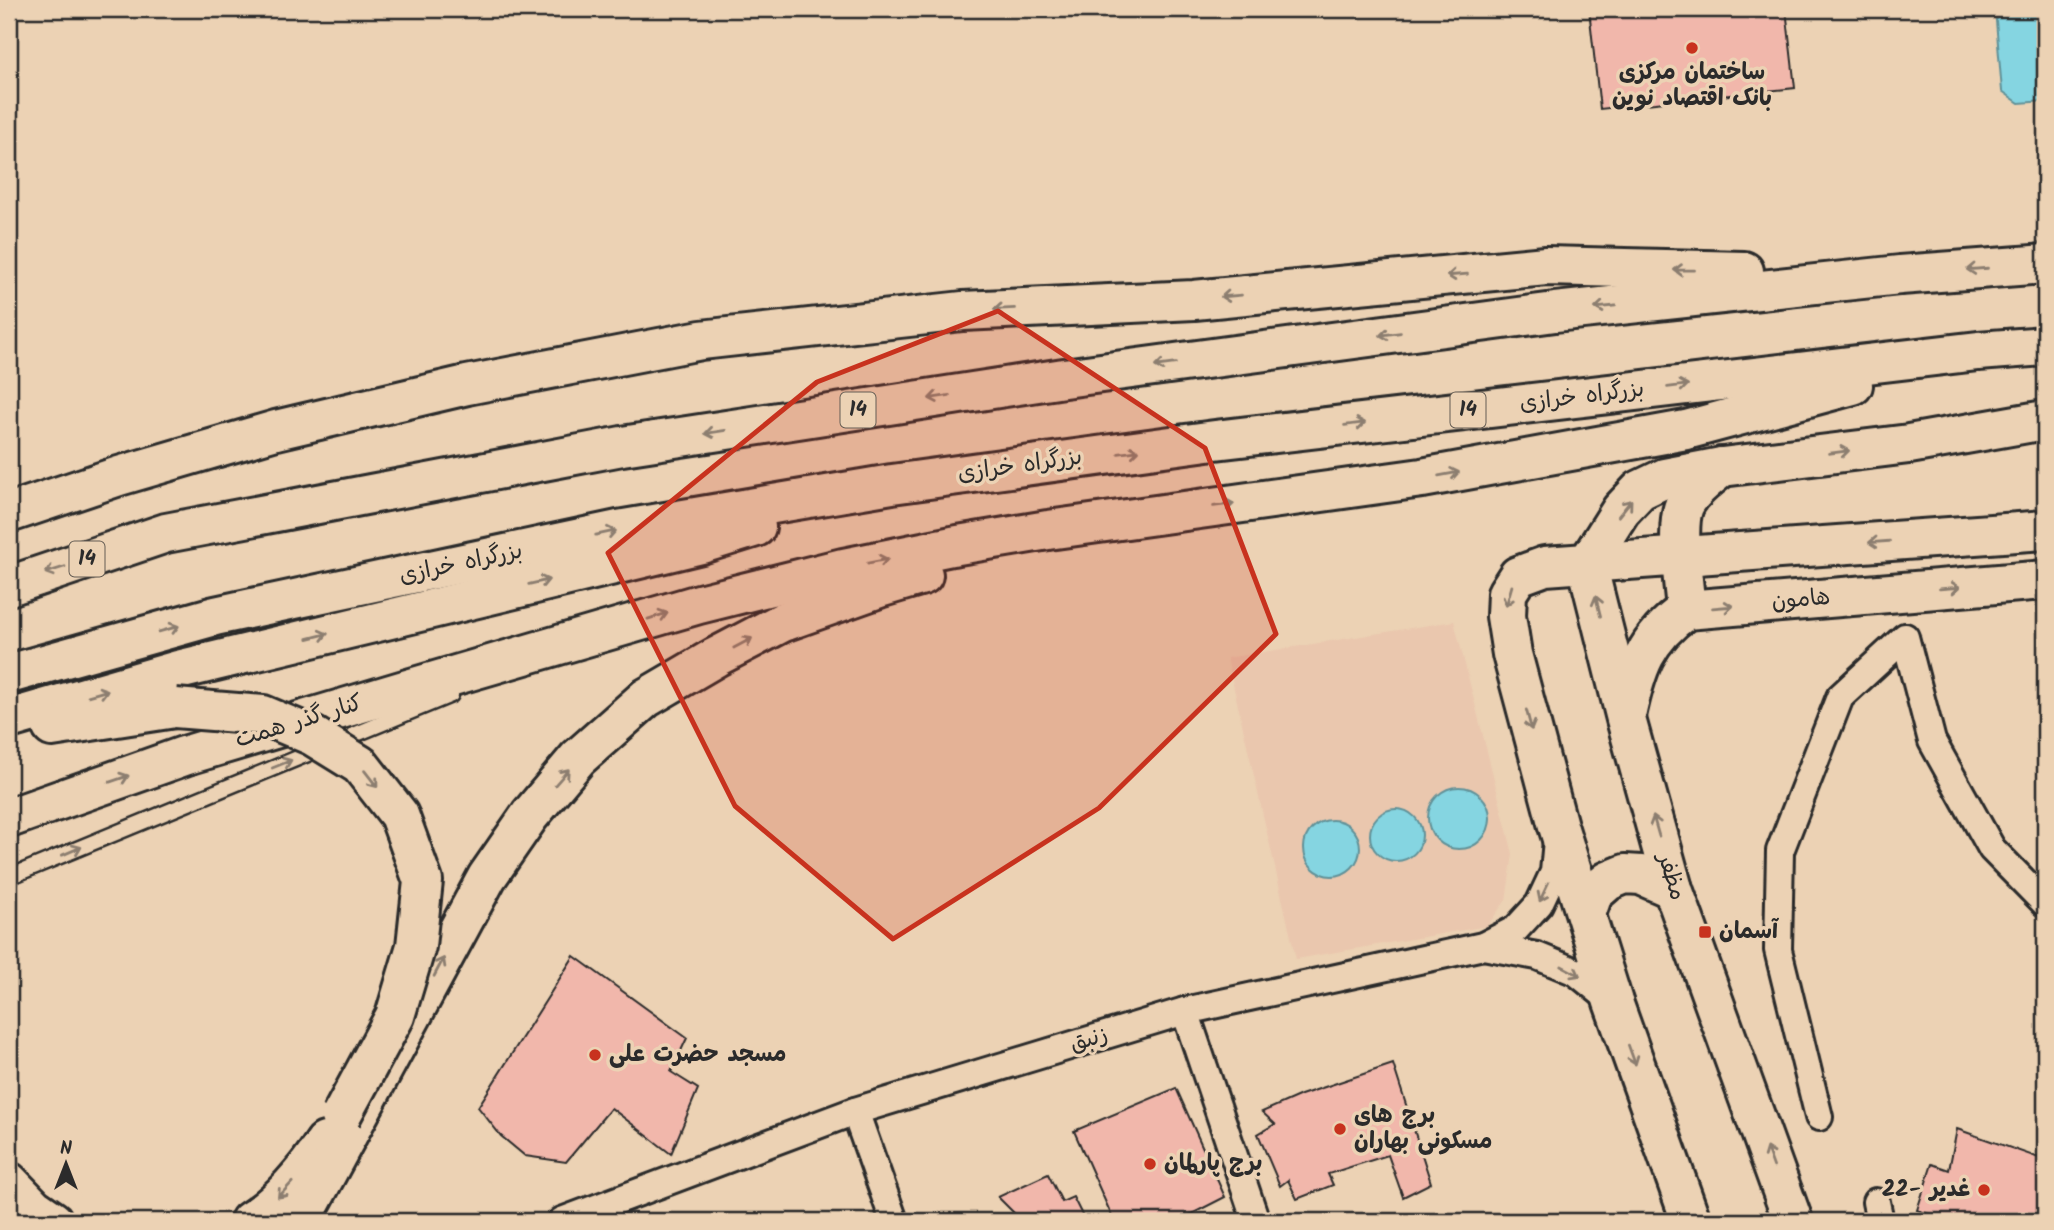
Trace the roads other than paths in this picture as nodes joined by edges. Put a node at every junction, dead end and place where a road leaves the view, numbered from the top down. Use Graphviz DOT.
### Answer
graph roads {
  1 [pos="2045,264"];
  2 [pos="1900,275"];
  3 [pos="2045,346"];
  4 [pos="1978,351"];
  5 [pos="2045,420"];
  6 [pos="1722,467"];
  7 [pos="891,484"];
  8 [pos="9,513"];
  9 [pos="1168,513"];
  10 [pos="2045,530"];
  11 [pos="1682,557"];
  12 [pos="1587,564"];
  13 [pos="2045,580"];
  14 [pos="9,586"];
  15 [pos="1686,610"];
  16 [pos="592,636"];
  17 [pos="9,674"];
  18 [pos="9,719"];
  19 [pos="1626,719"];
  20 [pos="9,735"];
  21 [pos="9,818"];
  22 [pos="1558,827"];
  23 [pos="9,877"];
  24 [pos="1673,888"];
  25 [pos="2045,903"];
  26 [pos="1586,914"];
  27 [pos="1483,946"];
  28 [pos="1613,1002"];
  29 [pos="1185,1011"];
  30 [pos="855,1111"];
  31 [pos="1819,1117"];
  32 [pos="9,1182"];
  33 [pos="53,1221"];
  34 [pos="250,1221"];
  35 [pos="301,1221"];
  36 [pos="562,1221"];
  37 [pos="894,1221"];
  38 [pos="1256,1221"];
  39 [pos="1691,1221"];
  40 [pos="1793,1221"];
  1 -- 2 [label="main road, 14, one-way"];
  2 -- 8 [label="main road, one-way"];
  2 -- 14 [label="main road, 14, one-way"];
  3 -- 4 [label="main road, بزرگراه خرازی / 14"];
  7 -- 4 [label="main road, بزرگراه خرازی / 14, one-way"];
  9 -- 4 [label="main road, one-way"];
  6 -- 5 [label="main road, one-way"];
  6 -- 11 [label="main road"];
  12 -- 6 [label="main road, one-way"];
  17 -- 7 [label="main road, بزرگراه خرازی / 14, one-way"];
  18 -- 7 [label="main road, one-way"];
  16 -- 9 [label="main road, کنار گذر همت, one-way"];
  35 -- 9 [label="main road, one-way"];
  10 -- 11 [label="main road, one-way"];
  11 -- 12 [label="main road"];
  11 -- 15 [label="main road"];
  19 -- 12 [label="main road, مظفر, one-way"];
  12 -- 22 [label="main road, one-way"];
  15 -- 13 [label="main road, هامون, one-way"];
  15 -- 19 [label="main road"];
  21 -- 16 [label="main road, کنار گذر همت, one-way"];
  23 -- 16 [label="lane, one-way"];
  24 -- 19 [label="main road, مظفر, one-way"];
  20 -- 34 [label="main road, one-way, bridge"];
  22 -- 26 [label="main road"];
  22 -- 27 [label="street, زنبق, one-way"];
  24 -- 26 [label="main road"];
  40 -- 24 [label="main road, مظفر, one-way"];
  25 -- 31 [label="street"];
  26 -- 28 [label="main road"];
  27 -- 28 [label="street, one-way"];
  27 -- 29 [label="street, زنبق"];
  28 -- 39 [label="main road, one-way"];
  29 -- 30 [label="street, زنبق"];
  29 -- 38 [label="street"];
  30 -- 36 [label="street, زنبق"];
  30 -- 37 [label="street"];
  32 -- 33 [label="main road"];
}
